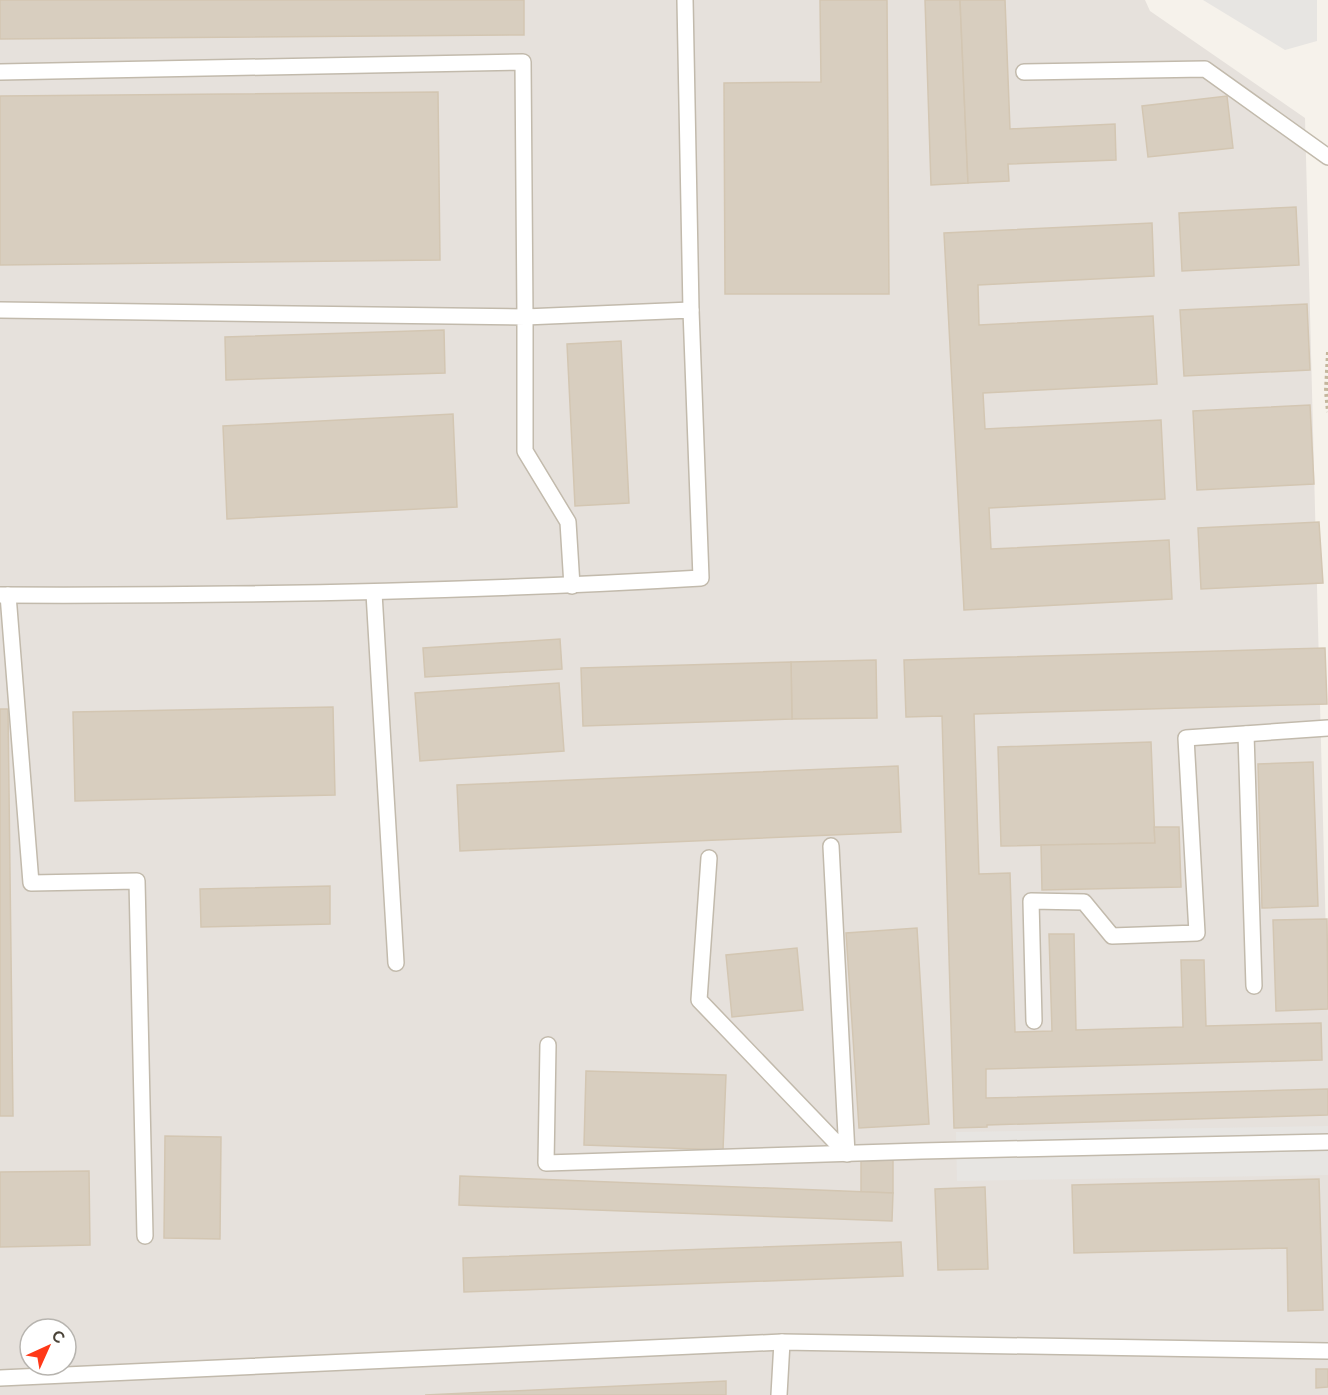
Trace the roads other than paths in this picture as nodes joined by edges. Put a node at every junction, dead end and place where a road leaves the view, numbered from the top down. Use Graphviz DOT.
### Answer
graph roads {
  1 [pos="685,0"];
  2 [pos="0,72"];
  3 [pos="1024,72"];
  4 [pos="1328,157"];
  5 [pos="0,310"];
  6 [pos="691,310"];
  7 [pos="525,317"];
  8 [pos="572,586"];
  9 [pos="374,592"];
  10 [pos="4,596"];
  11 [pos="1328,728"];
  12 [pos="1246,734"];
  13 [pos="831,846"];
  14 [pos="709,858"];
  15 [pos="396,963"];
  16 [pos="1254,986"];
  17 [pos="1034,1022"];
  18 [pos="548,1045"];
  19 [pos="1328,1142"];
  20 [pos="847,1154"];
  21 [pos="145,1236"];
  22 [pos="782,1342"];
  23 [pos="1328,1351"];
  24 [pos="0,1378"];
  25 [pos="779,1395"];
  1 -- 6 [label="lane"];
  2 -- 7 [label="lane"];
  3 -- 4 [label="lane"];
  5 -- 7 [label="lane"];
  6 -- 7 [label="lane"];
  6 -- 8 [label="lane"];
  7 -- 8 [label="lane"];
  8 -- 9 [label="lane"];
  9 -- 10 [label="lane"];
  9 -- 15 [label="lane"];
  10 -- 21 [label="lane"];
  11 -- 12 [label="lane"];
  12 -- 16 [label="lane"];
  12 -- 17 [label="lane"];
  13 -- 20 [label="lane"];
  14 -- 20 [label="lane"];
  18 -- 20 [label="lane"];
  19 -- 20 [label="lane"];
  22 -- 23 [label="lane"];
  22 -- 24 [label="lane"];
  22 -- 25 [label="lane"];
}
